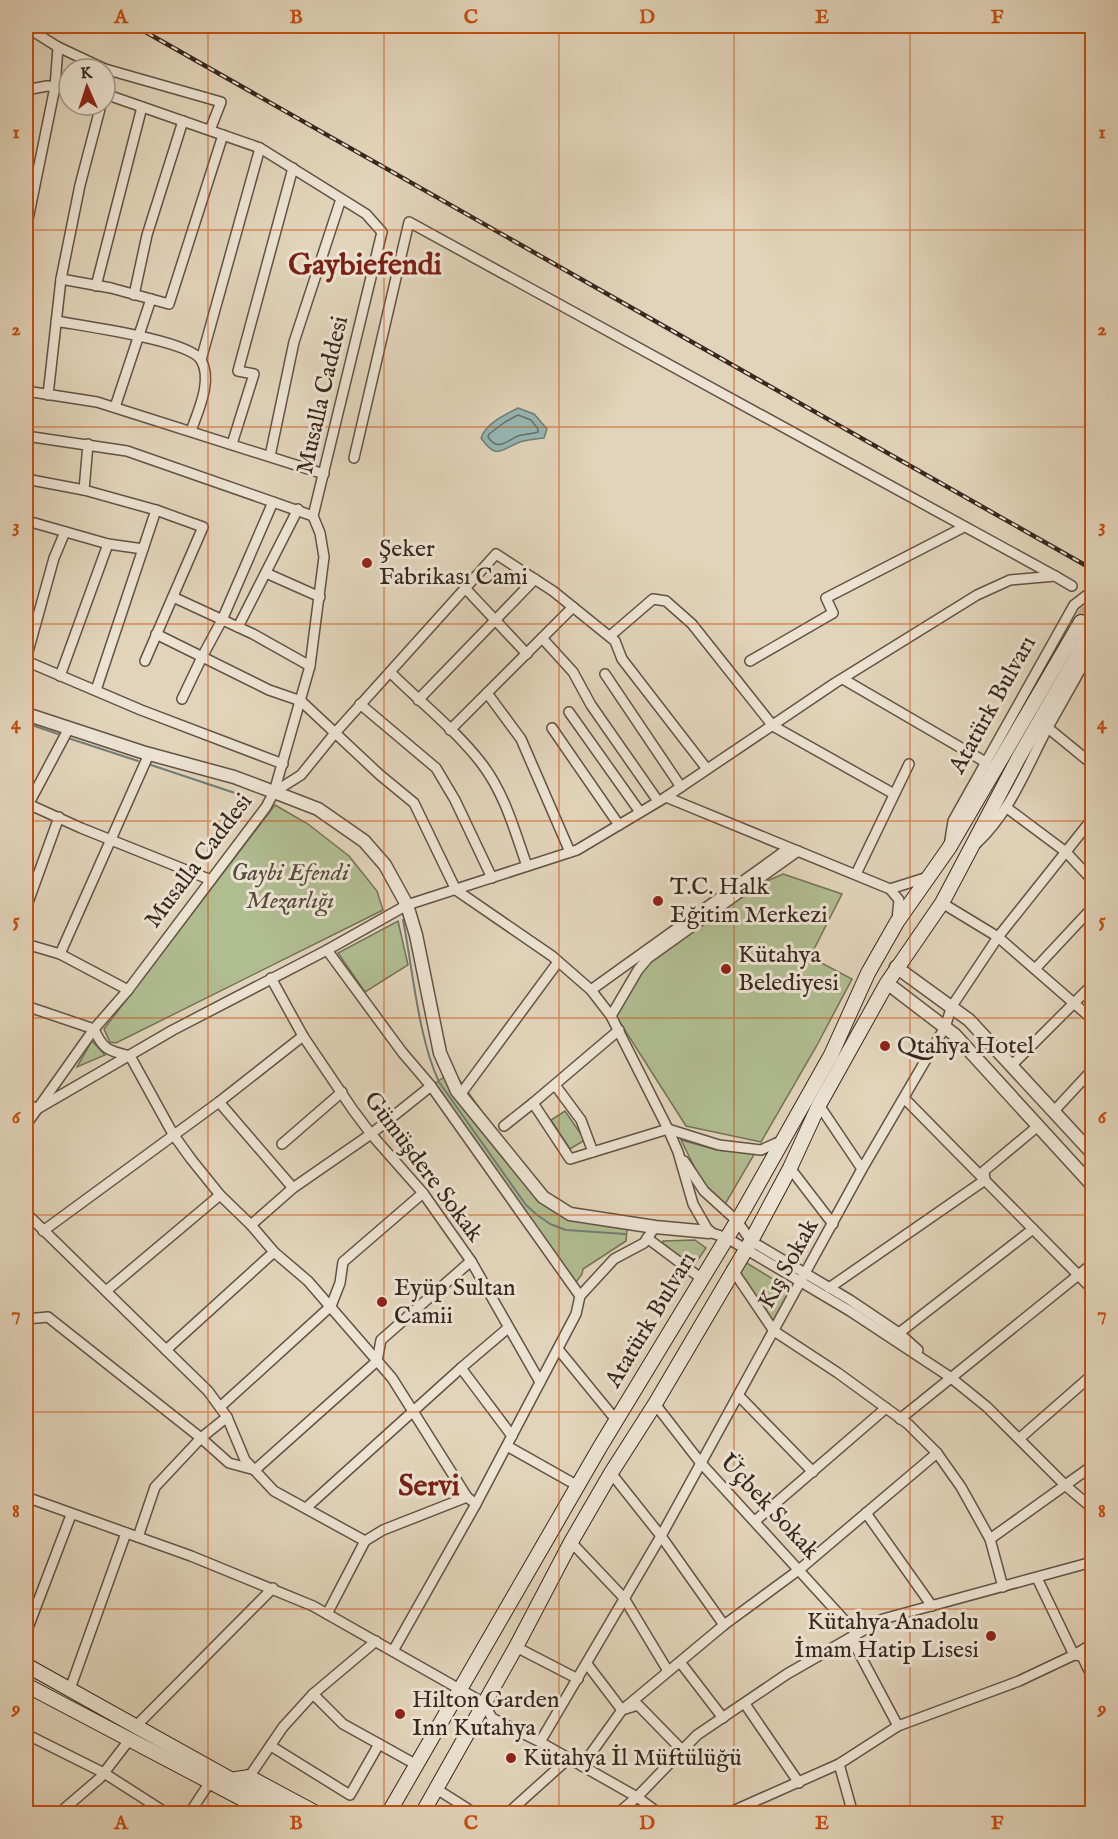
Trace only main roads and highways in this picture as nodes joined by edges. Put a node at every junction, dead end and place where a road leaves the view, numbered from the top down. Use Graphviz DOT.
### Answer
graph roads {
  1 [pos="1087,626"];
  2 [pos="868,973"];
  3 [pos="887,983"];
  4 [pos="26,1665"];
  5 [pos="26,1685"];
  6 [pos="133,1732"];
  7 [pos="230,1780"];
  8 [pos="210,1782"];
  9 [pos="252,1814"];
  10 [pos="271,1814"];
  11 [pos="293,1814"];
  12 [pos="318,1814"];
  13 [pos="388,1814"];
  14 [pos="422,1814"];
  1 -- 2 [label="main road, Atatürk Bulvarı"];
  1 -- 3 [label="main road, Atatürk Bulvarı"];
  2 -- 3 [label="main road"];
  2 -- 13 [label="main road, Atatürk Bulvarı"];
  3 -- 14 [label="main road, Atatürk Bulvarı"];
  4 -- 6 [label="main road"];
  5 -- 6 [label="main road"];
  6 -- 7 [label="main road"];
  6 -- 8 [label="main road"];
  7 -- 11 [label="main road"];
  7 -- 12 [label="main road"];
  8 -- 9 [label="main road"];
  8 -- 10 [label="main road"];
}
